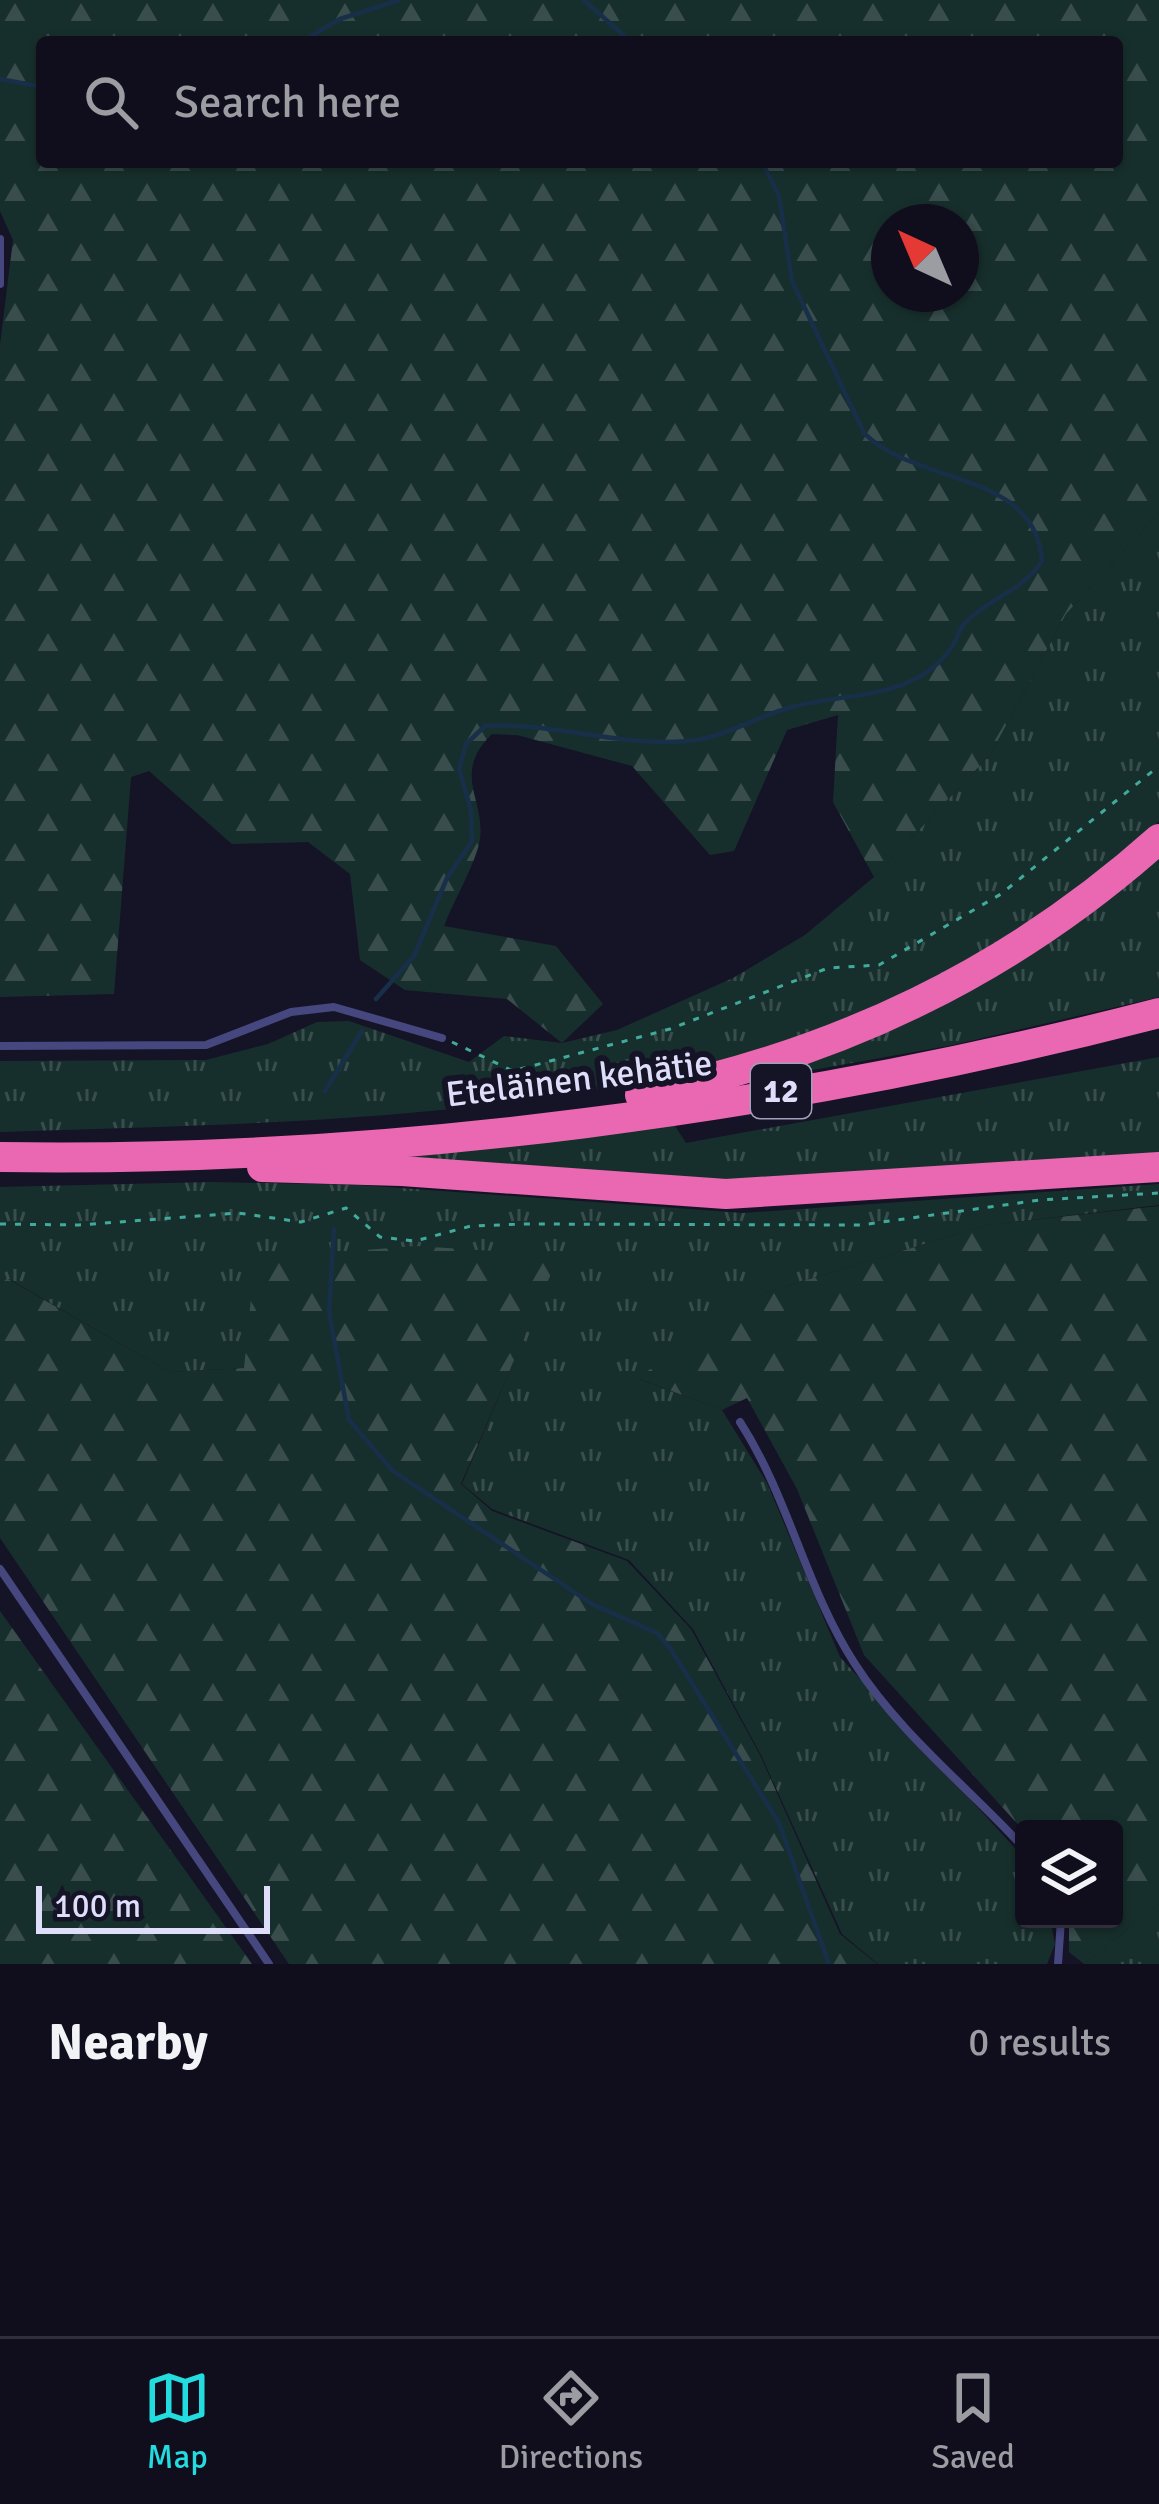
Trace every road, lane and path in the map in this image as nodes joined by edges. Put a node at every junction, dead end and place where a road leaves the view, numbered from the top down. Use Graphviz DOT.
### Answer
graph roads {
  1 [pos="0,238"];
  2 [pos="0,284"];
  3 [pos="1159,766"];
  4 [pos="1159,839"];
  5 [pos="1159,1013"];
  6 [pos="442,1038"];
  7 [pos="0,1046"];
  8 [pos="399,1140"];
  9 [pos="11,1157"];
  10 [pos="1159,1167"];
  11 [pos="1159,1193"];
  12 [pos="0,1224"];
  13 [pos="740,1422"];
  14 [pos="0,1569"];
  15 [pos="1015,1839"];
  16 [pos="1060,1928"];
  17 [pos="268,1964"];
  18 [pos="1058,1964"];
  1 -- 2 [label="lane"];
  3 -- 6 [label="path"];
  4 -- 8 [label="highway"];
  5 -- 8 [label="highway, Eteläinen kehätie / 12"];
  6 -- 7 [label="lane"];
  8 -- 9 [label="highway, Eteläinen kehätie / 12"];
  9 -- 10 [label="highway"];
  11 -- 12 [label="path"];
  13 -- 15 [label="lane"];
  14 -- 17 [label="lane"];
  16 -- 18 [label="lane"];
}
